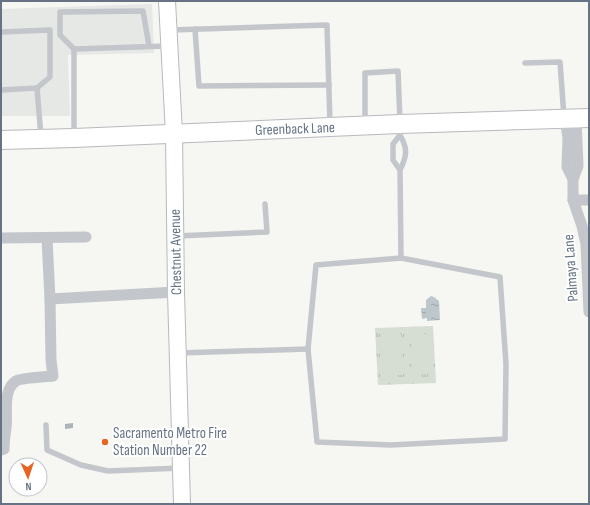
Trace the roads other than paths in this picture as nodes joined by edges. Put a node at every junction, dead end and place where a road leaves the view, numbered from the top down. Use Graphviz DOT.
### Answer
graph roads {
  1 [pos="167,1"];
  2 [pos="194,29"];
  3 [pos="1,32"];
  4 [pos="169,38"];
  5 [pos="149,46"];
  6 [pos="74,49"];
  7 [pos="525,64"];
  8 [pos="329,85"];
  9 [pos="37,88"];
  10 [pos="1,90"];
  11 [pos="576,119"];
  12 [pos="365,126"];
  13 [pos="330,128"];
  14 [pos="400,130"];
  15 [pos="174,134"];
  16 [pos="74,138"];
  17 [pos="41,139"];
  18 [pos="1,140"];
  19 [pos="400,170"];
  20 [pos="573,200"];
  21 [pos="589,200"];
  22 [pos="265,204"];
  23 [pos="175,236"];
  24 [pos="86,237"];
  25 [pos="1,238"];
  26 [pos="47,238"];
  27 [pos="400,258"];
  28 [pos="176,292"];
  29 [pos="50,299"];
  30 [pos="589,312"];
  31 [pos="308,349"];
  32 [pos="178,353"];
  33 [pos="46,425"];
  34 [pos="1,450"];
  35 [pos="181,468"];
  36 [pos="182,504"];
  1 -- 4 [label="street, Chestnut Avenue"];
  2 -- 4 [label="lane"];
  2 -- 8 [label="lane"];
  2 -- 8 [label="lane"];
  3 -- 9 [label="lane"];
  4 -- 5 [label="lane"];
  4 -- 15 [label="street, Chestnut Avenue"];
  5 -- 6 [label="lane"];
  5 -- 6 [label="lane"];
  6 -- 16 [label="lane"];
  7 -- 11 [label="lane"];
  8 -- 13 [label="lane"];
  9 -- 10 [label="lane"];
  9 -- 17 [label="lane"];
  11 -- 14 [label="main road, Greenback Lane"];
  11 -- 20 [label="street, Palmaya Lane"];
  12 -- 13 [label="main road, Greenback Lane"];
  12 -- 14 [label="main road, Greenback Lane"];
  12 -- 14 [label="lane"];
  13 -- 15 [label="main road, Greenback Lane"];
  14 -- 19 [label="lane"];
  14 -- 19 [label="lane"];
  15 -- 16 [label="main road, Greenback Lane"];
  15 -- 23 [label="street, Chestnut Avenue"];
  16 -- 17 [label="main road, Greenback Lane"];
  17 -- 18 [label="main road, Greenback Lane"];
  19 -- 27 [label="lane"];
  20 -- 21 [label="street"];
  20 -- 30 [label="street, Palmaya Lane"];
  22 -- 23 [label="lane"];
  23 -- 28 [label="street, Chestnut Avenue"];
  24 -- 26 [label="street"];
  25 -- 26 [label="street"];
  26 -- 29 [label="street"];
  27 -- 31 [label="lane"];
  27 -- 31 [label="lane"];
  28 -- 29 [label="street"];
  28 -- 32 [label="street, Chestnut Avenue"];
  29 -- 34 [label="street"];
  31 -- 32 [label="lane"];
  32 -- 35 [label="street, Chestnut Avenue"];
  33 -- 35 [label="lane"];
  35 -- 36 [label="street, Chestnut Avenue"];
}
